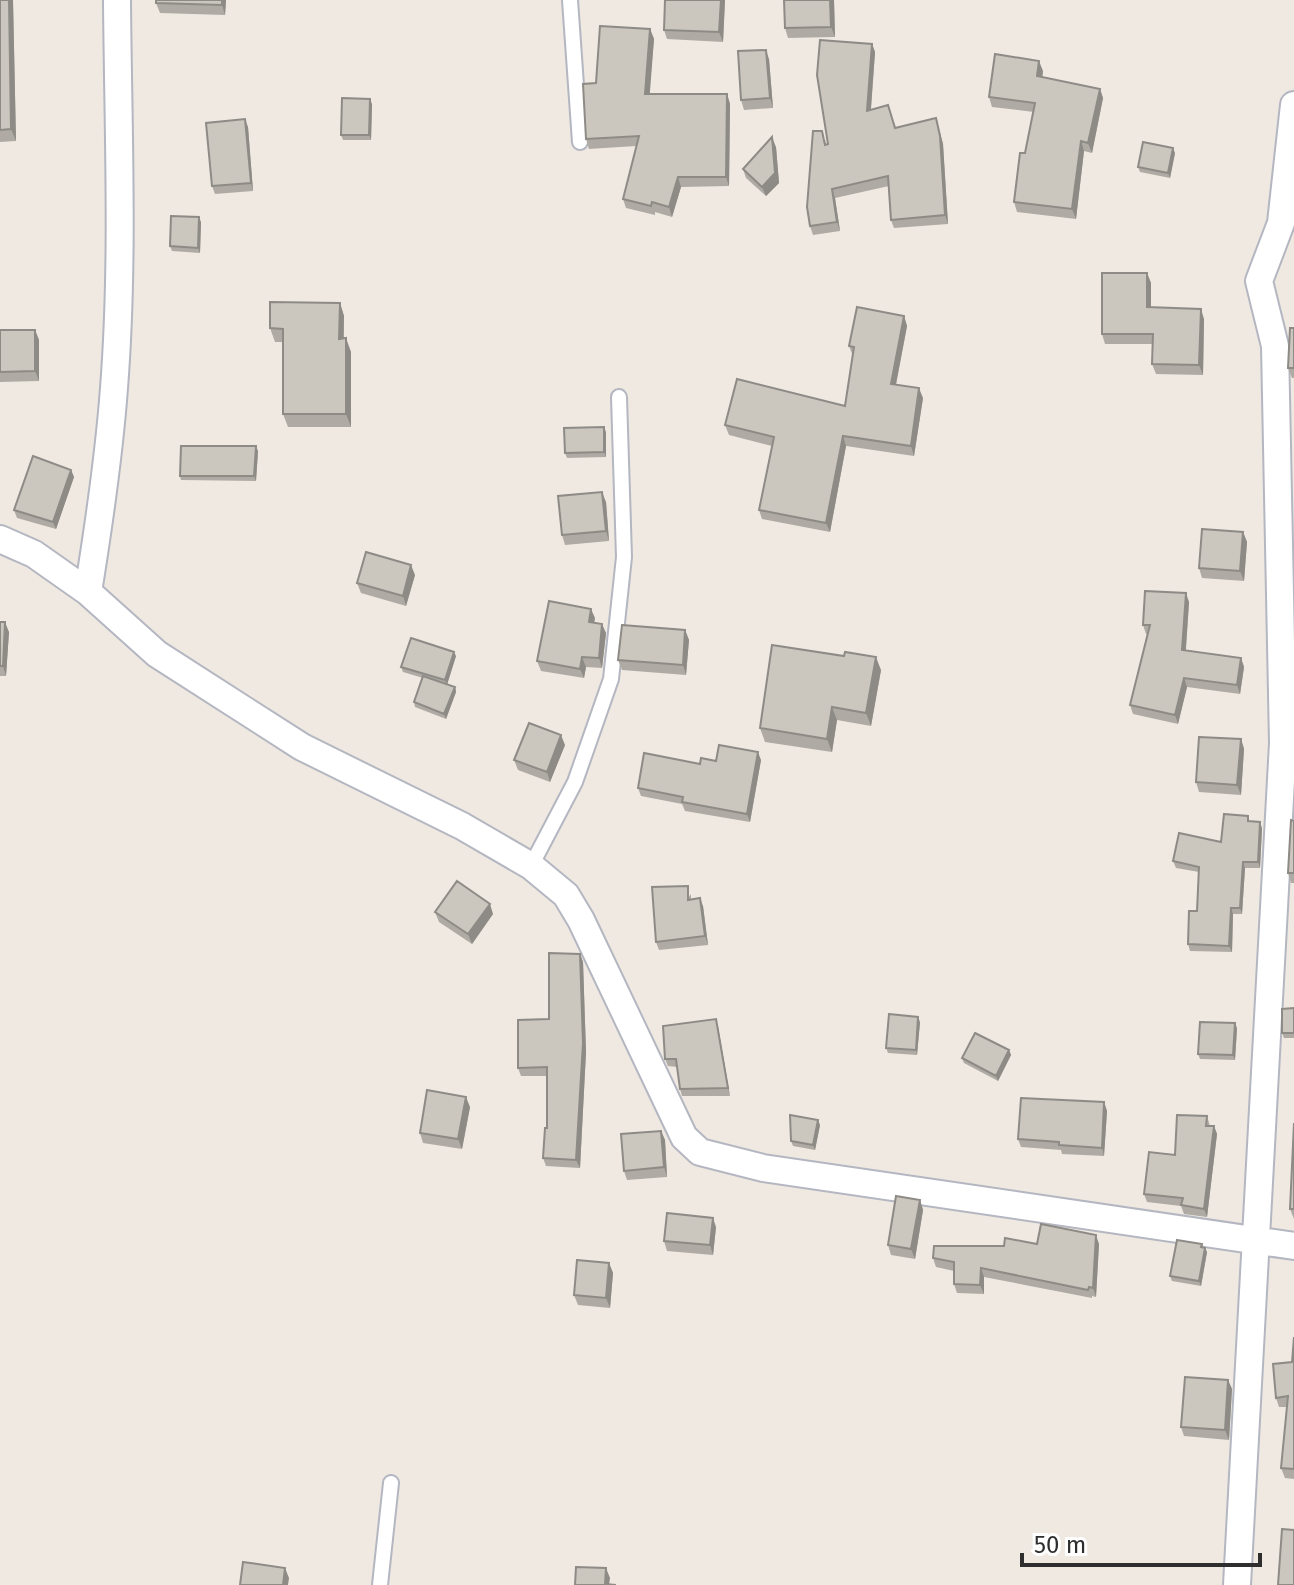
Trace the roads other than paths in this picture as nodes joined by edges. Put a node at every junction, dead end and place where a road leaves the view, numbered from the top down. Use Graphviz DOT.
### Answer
graph roads {
  1 [pos="117,0"];
  2 [pos="570,0"];
  3 [pos="1294,105"];
  4 [pos="580,142"];
  5 [pos="619,397"];
  6 [pos="0,539"];
  7 [pos="88,592"];
  8 [pos="531,866"];
  9 [pos="1255,1240"];
  10 [pos="1294,1246"];
  11 [pos="391,1483"];
  12 [pos="380,1585"];
  13 [pos="1237,1585"];
  1 -- 7 [label="street"];
  2 -- 4 [label="lane"];
  3 -- 9 [label="street"];
  5 -- 8 [label="lane"];
  6 -- 7 [label="street"];
  7 -- 8 [label="street"];
  8 -- 9 [label="street"];
  9 -- 10 [label="street"];
  9 -- 13 [label="street"];
  11 -- 12 [label="lane"];
}
